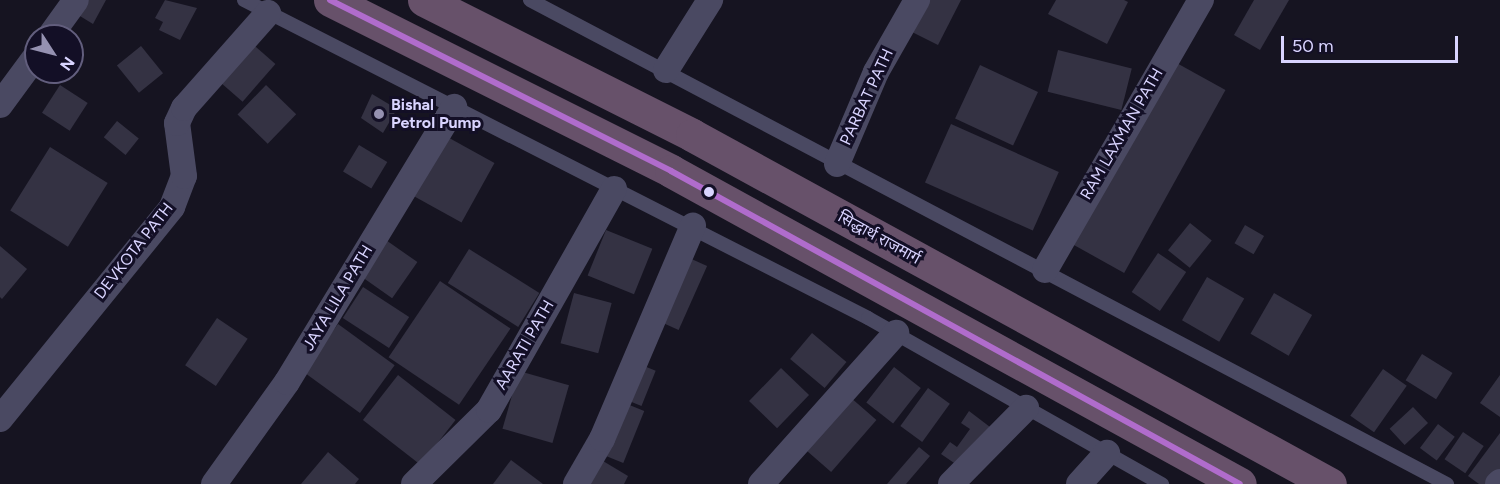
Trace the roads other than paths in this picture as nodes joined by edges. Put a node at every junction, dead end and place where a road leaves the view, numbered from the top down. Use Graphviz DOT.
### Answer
graph roads {
  1 [pos="76,0"];
  2 [pos="244,0"];
  3 [pos="330,0"];
  4 [pos="424,0"];
  5 [pos="530,0"];
  6 [pos="710,0"];
  7 [pos="917,0"];
  8 [pos="1201,0"];
  9 [pos="268,13"];
  10 [pos="59,24"];
  11 [pos="666,70"];
  12 [pos="24,72"];
  13 [pos="0,105"];
  14 [pos="454,107"];
  15 [pos="837,164"];
  16 [pos="614,189"];
  17 [pos="693,226"];
  18 [pos="1046,270"];
  19 [pos="896,333"];
  20 [pos="1026,408"];
  21 [pos="0,419"];
  22 [pos="1107,453"];
  23 [pos="214,484"];
  24 [pos="414,484"];
  25 [pos="576,484"];
  26 [pos="761,484"];
  27 [pos="951,484"];
  28 [pos="1079,484"];
  29 [pos="1162,484"];
  30 [pos="1240,484"];
  31 [pos="1330,484"];
  32 [pos="1446,484"];
  1 -- 10 [label="street"];
  2 -- 9 [label="lane"];
  3 -- 30 [label="highway"];
  4 -- 31 [label="highway, सिद्धार्थ राजमार्ग"];
  5 -- 11 [label="lane"];
  6 -- 11 [label="street"];
  7 -- 15 [label="street, PARBAT PATH"];
  8 -- 18 [label="street, RAM LAXMAN PATH"];
  9 -- 14 [label="lane"];
  9 -- 21 [label="street, DEVKOTA PATH"];
  11 -- 15 [label="lane"];
  12 -- 13 [label="street"];
  14 -- 16 [label="lane"];
  14 -- 23 [label="street, JAYA LILA PATH"];
  15 -- 18 [label="lane"];
  16 -- 17 [label="lane"];
  16 -- 24 [label="street, AARATI PATH"];
  17 -- 19 [label="lane"];
  17 -- 25 [label="street"];
  18 -- 32 [label="lane"];
  19 -- 20 [label="lane"];
  19 -- 26 [label="street"];
  20 -- 22 [label="lane"];
  20 -- 27 [label="street"];
  22 -- 28 [label="street"];
  22 -- 29 [label="lane"];
}
